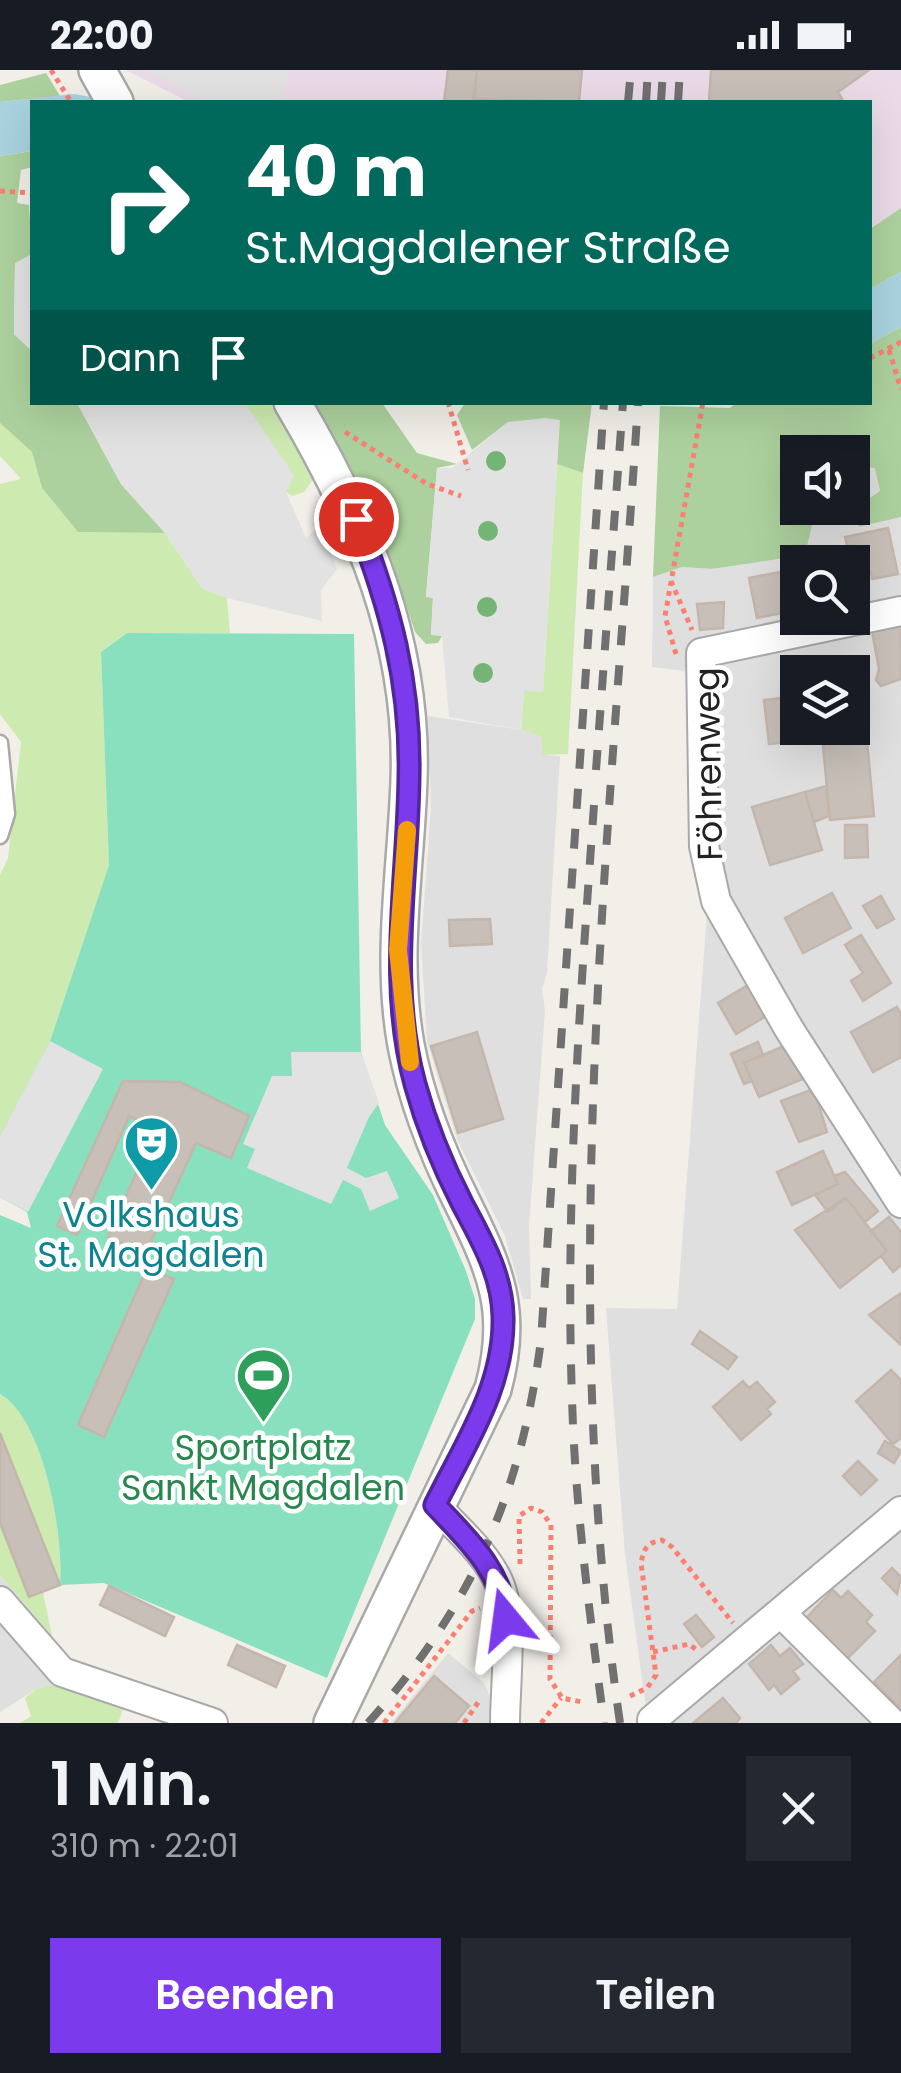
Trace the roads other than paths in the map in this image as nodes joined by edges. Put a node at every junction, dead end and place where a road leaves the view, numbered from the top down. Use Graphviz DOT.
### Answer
graph roads {
  1 [pos="97,70"];
  2 [pos="114,100"];
  3 [pos="300,416"];
  4 [pos="901,611"];
  5 [pos="0,743"];
  6 [pos="0,836"];
  7 [pos="901,1204"];
  8 [pos="435,1505"];
  9 [pos="901,1511"];
  10 [pos="0,1601"];
  11 [pos="781,1613"];
  12 [pos="652,1720"];
  13 [pos="213,1723"];
  14 [pos="332,1723"];
  15 [pos="505,1723"];
  16 [pos="892,1723"];
  1 -- 2 [label="street"];
  3 -- 8 [label="street"];
  4 -- 7 [label="street, Föhrenweg"];
  5 -- 6 [label="lane"];
  8 -- 14 [label="street"];
  8 -- 15 [label="street"];
  9 -- 11 [label="street"];
  10 -- 13 [label="street"];
  11 -- 12 [label="street"];
  11 -- 16 [label="street"];
}
